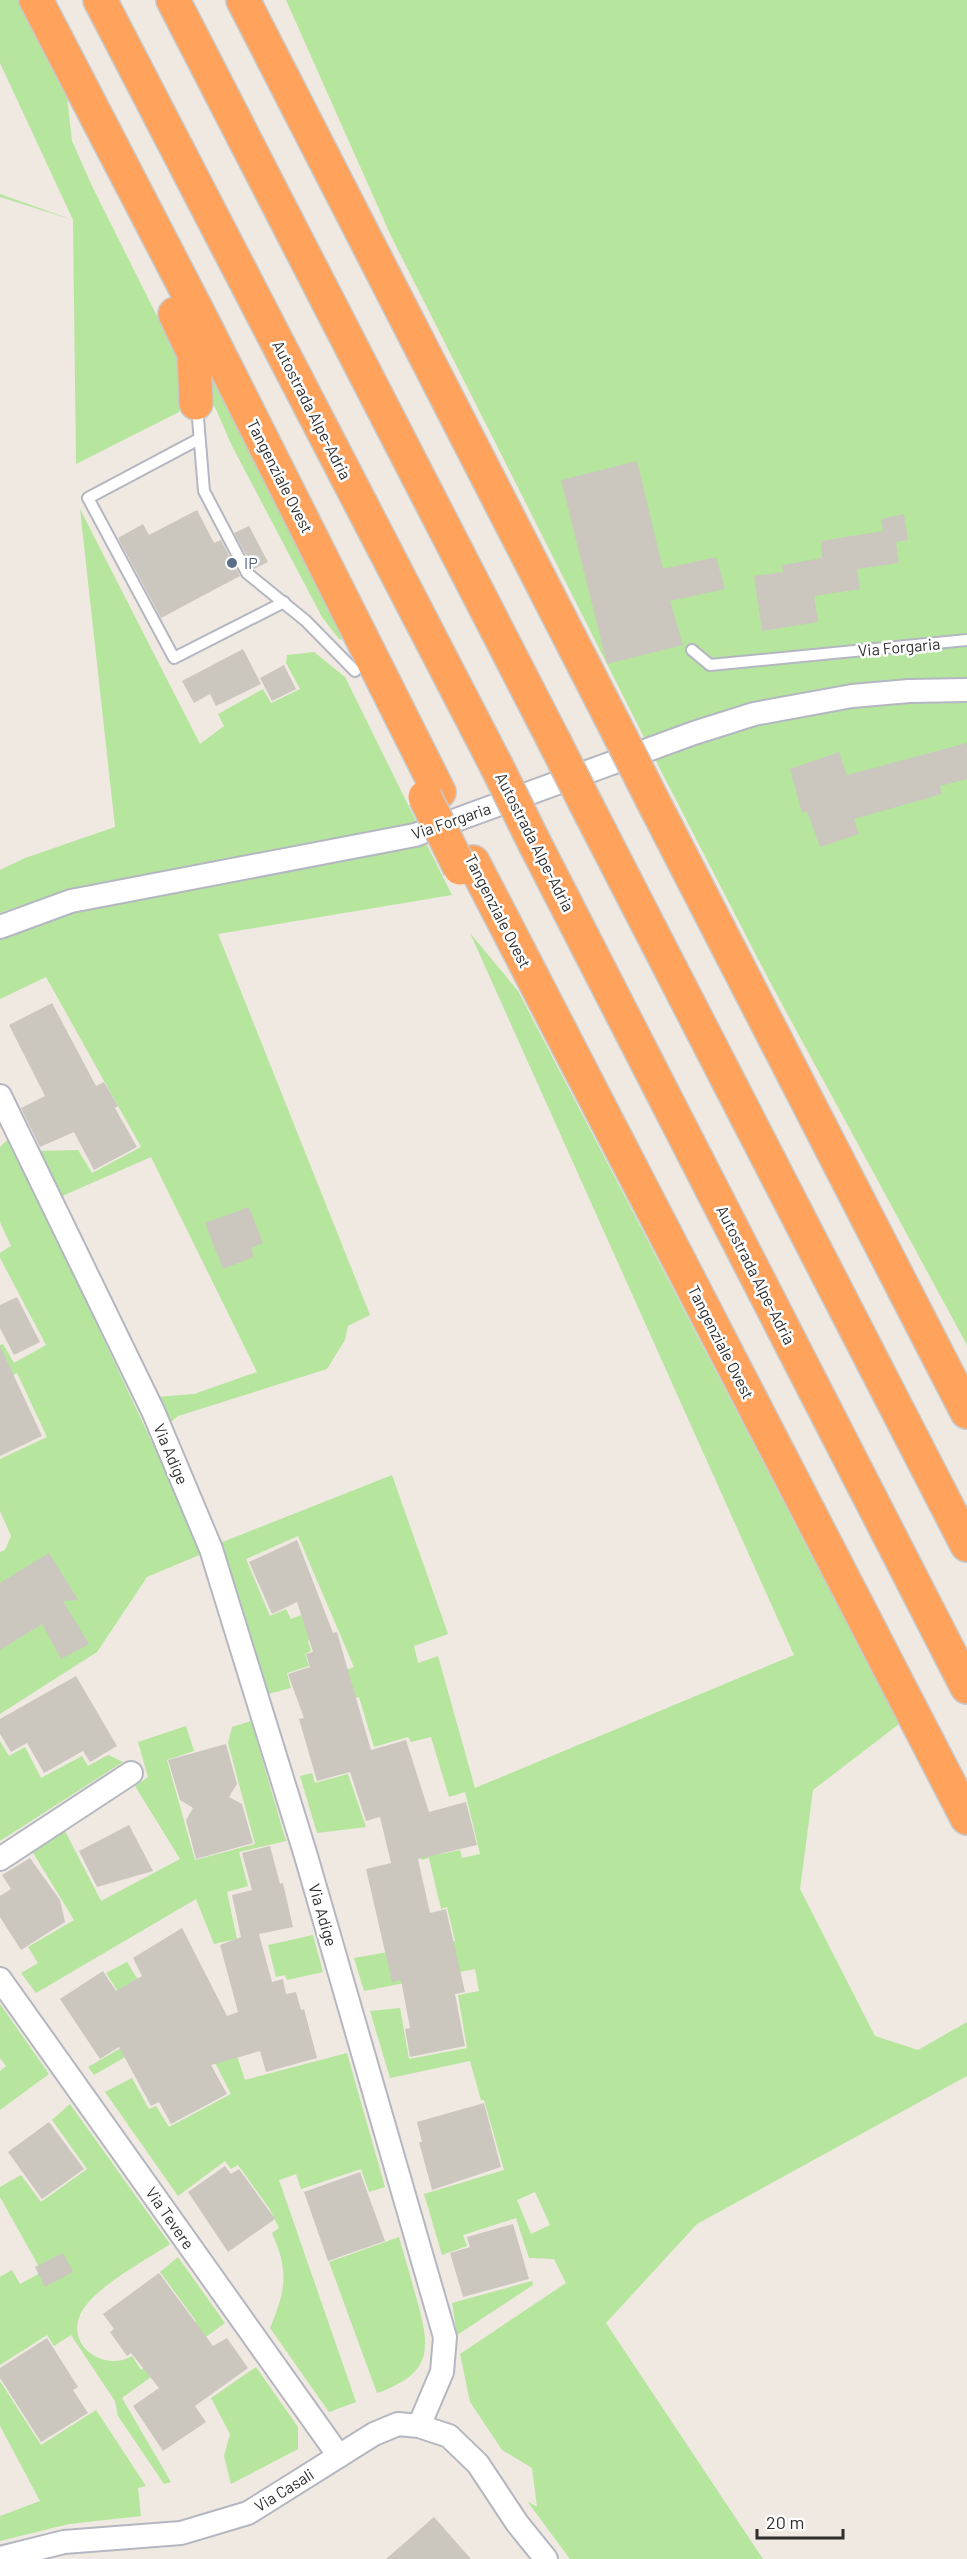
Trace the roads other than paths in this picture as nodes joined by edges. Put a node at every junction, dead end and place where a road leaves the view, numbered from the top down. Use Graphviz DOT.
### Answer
graph roads {
  1 [pos="36,0"];
  2 [pos="100,0"];
  3 [pos="173,0"];
  4 [pos="243,0"];
  5 [pos="88,104"];
  6 [pos="196,403"];
  7 [pos="199,439"];
  8 [pos="284,602"];
  9 [pos="967,640"];
  10 [pos="692,650"];
  11 [pos="356,671"];
  12 [pos="967,690"];
  13 [pos="432,795"];
  14 [pos="0,927"];
  15 [pos="0,1096"];
  16 [pos="967,1412"];
  17 [pos="967,1545"];
  18 [pos="967,1687"];
  19 [pos="131,1773"];
  20 [pos="967,1818"];
  21 [pos="0,1859"];
  22 [pos="0,1980"];
  23 [pos="419,2426"];
  24 [pos="339,2456"];
  25 [pos="0,2558"];
  26 [pos="546,2559"];
  1 -- 5 [label="highway, Tangenziale Ovest"];
  2 -- 18 [label="highway, Autostrada Alpe-Adria, bridge"];
  3 -- 17 [label="highway, bridge"];
  4 -- 16 [label="highway, bridge"];
  5 -- 6 [label="highway"];
  5 -- 13 [label="highway, Tangenziale Ovest"];
  6 -- 7 [label="lane"];
  7 -- 8 [label="lane"];
  7 -- 8 [label="lane"];
  8 -- 11 [label="lane"];
  9 -- 10 [label="lane, Via Forgaria"];
  11 -- 13 [label="highway"];
  12 -- 14 [label="street, Via Forgaria"];
  13 -- 20 [label="highway, Tangenziale Ovest"];
  15 -- 23 [label="street, Via Adige"];
  19 -- 21 [label="street"];
  22 -- 24 [label="street, Via Tevere"];
  23 -- 24 [label="street, Via Casali"];
  23 -- 26 [label="street, Via Casali"];
  24 -- 25 [label="street, Via Casali"];
}
